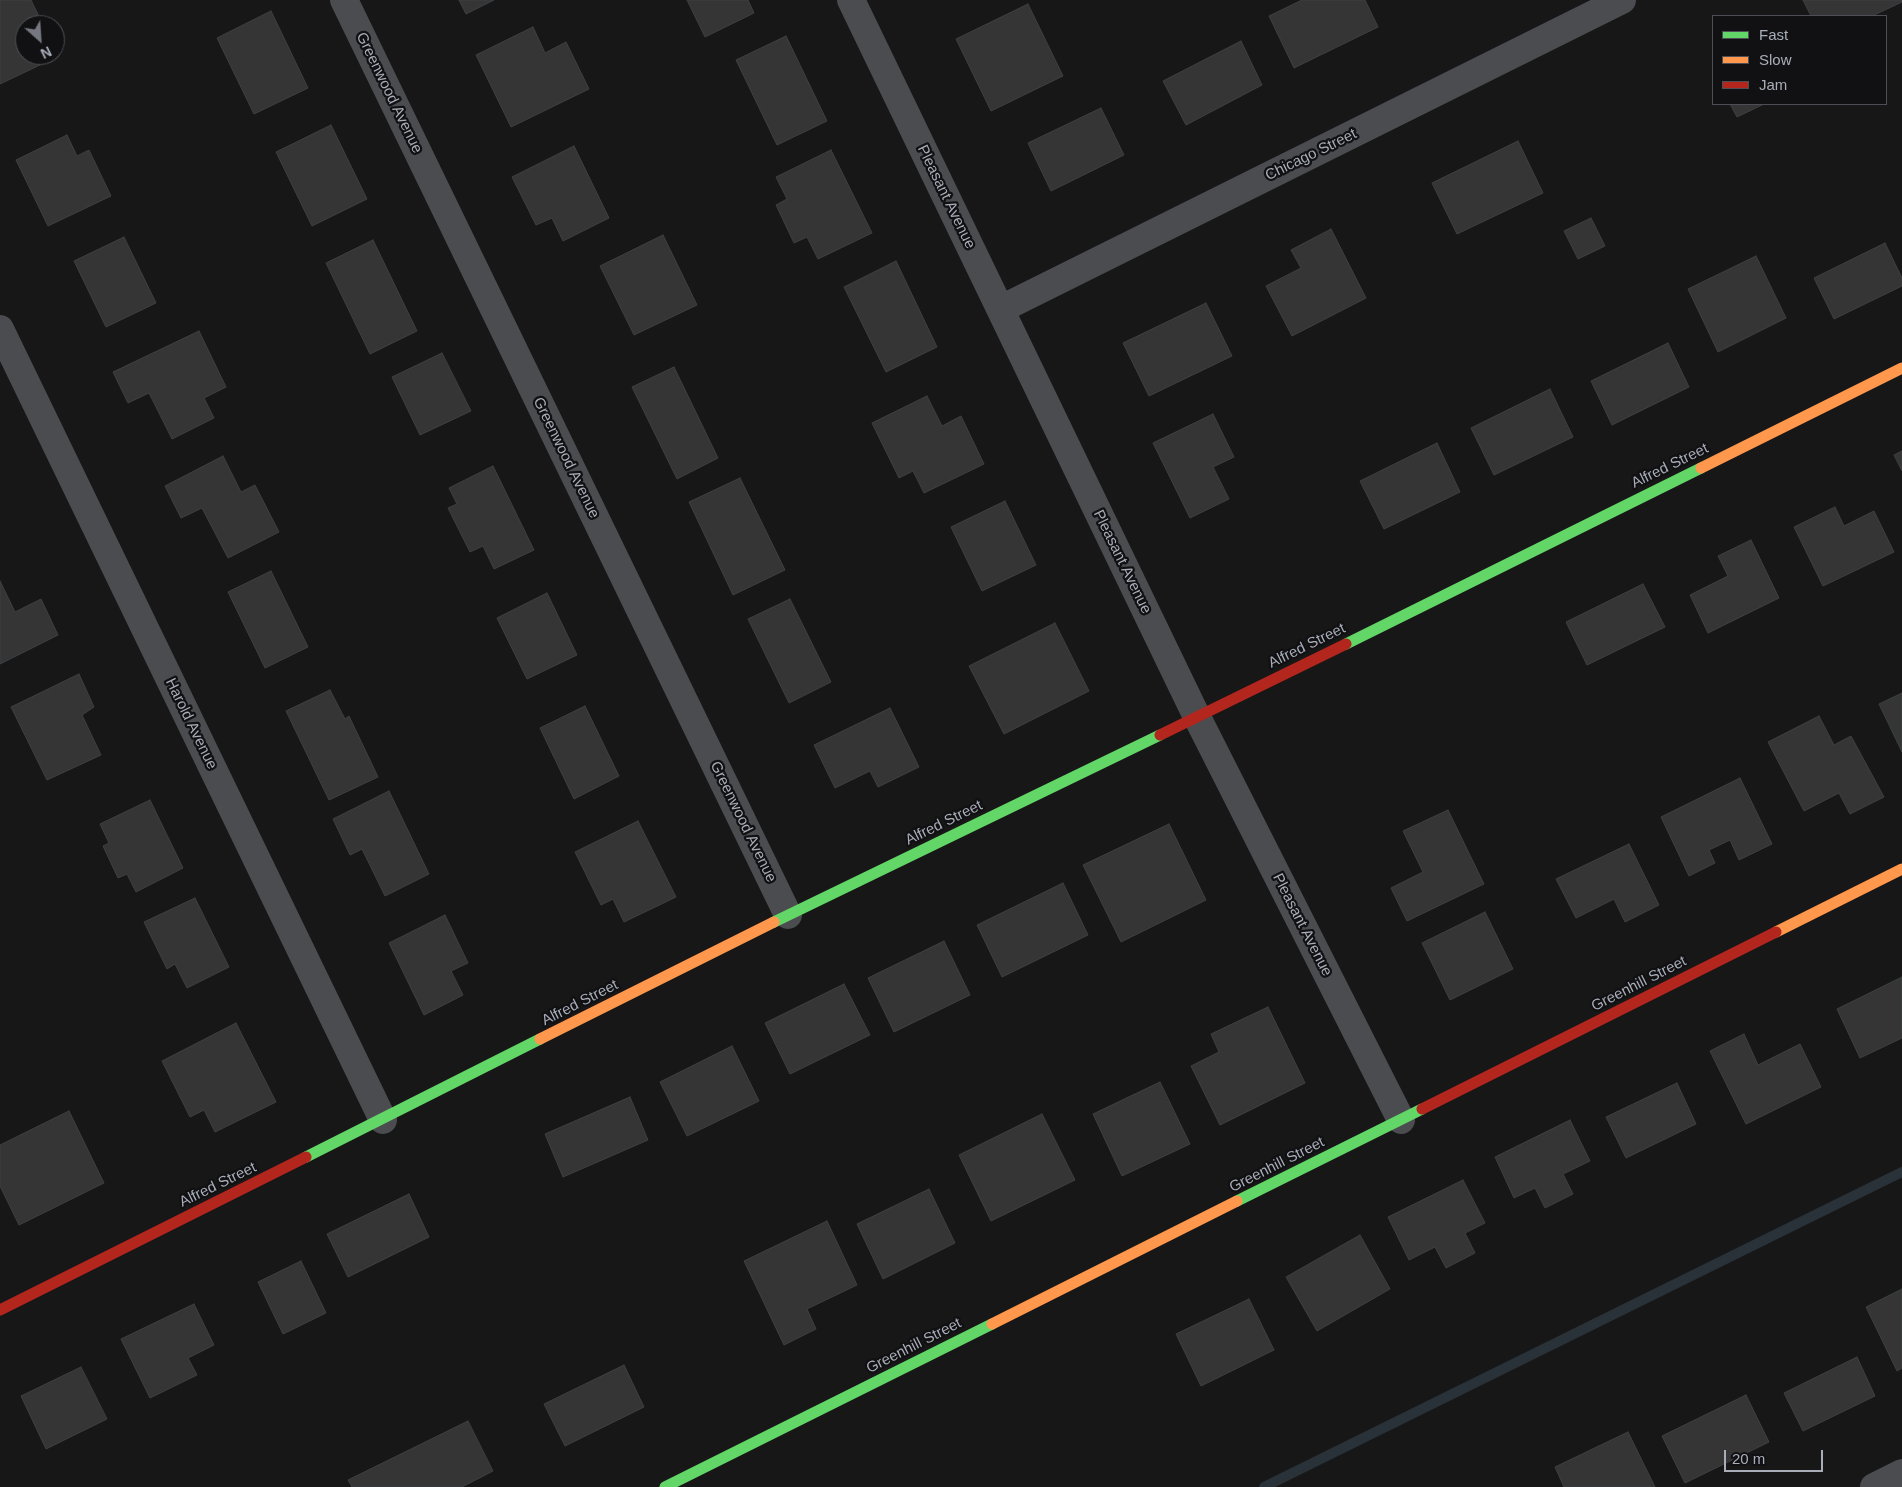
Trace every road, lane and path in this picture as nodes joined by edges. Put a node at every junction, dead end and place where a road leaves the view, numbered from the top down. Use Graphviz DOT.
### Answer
graph roads {
  1 [pos="344,0"];
  2 [pos="851,0"];
  3 [pos="1622,0"];
  4 [pos="1000,309"];
  5 [pos="0,328"];
  6 [pos="1902,368"];
  7 [pos="1196,718"];
  8 [pos="1902,869"];
  9 [pos="788,915"];
  10 [pos="383,1120"];
  11 [pos="1400,1120"];
  12 [pos="0,1310"];
  13 [pos="1902,1473"];
  14 [pos="665,1487"];
  15 [pos="1874,1487"];
  1 -- 9 [label="street, Greenwood Avenue"];
  2 -- 4 [label="street, Pleasant Avenue"];
  3 -- 4 [label="street, Chicago Street"];
  4 -- 7 [label="street, Pleasant Avenue"];
  5 -- 10 [label="street, Harold Avenue"];
  6 -- 7 [label="street, Alfred Street"];
  7 -- 9 [label="street, Alfred Street"];
  7 -- 11 [label="street, Pleasant Avenue"];
  8 -- 11 [label="street, Greenhill Street"];
  9 -- 10 [label="street, Alfred Street"];
  10 -- 12 [label="street, Alfred Street"];
  11 -- 14 [label="street, Greenhill Street"];
  13 -- 15 [label="street"];
}
